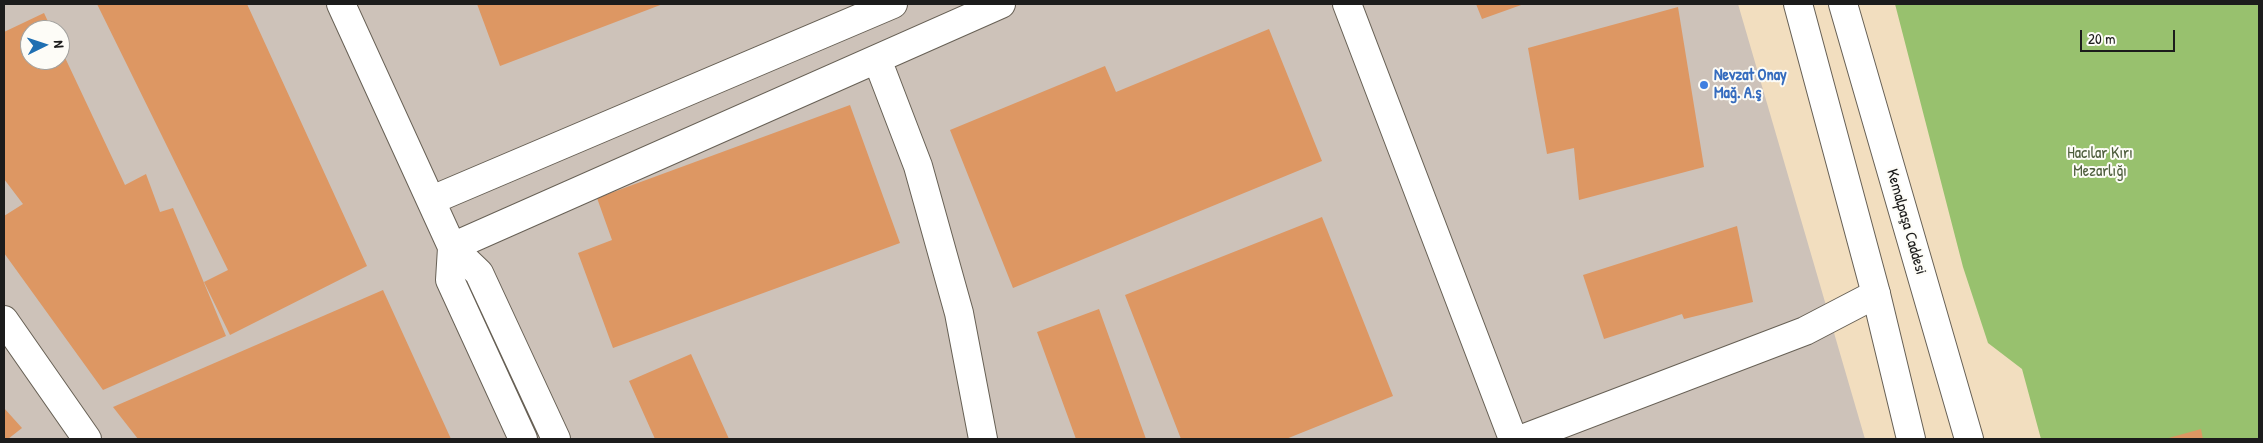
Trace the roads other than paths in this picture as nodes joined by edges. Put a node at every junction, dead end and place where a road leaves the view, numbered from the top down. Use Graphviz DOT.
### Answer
graph roads {
  1 [pos="341,4"];
  2 [pos="893,4"];
  3 [pos="1001,4"];
  4 [pos="1348,4"];
  5 [pos="1798,4"];
  6 [pos="1843,4"];
  7 [pos="877,59"];
  8 [pos="432,200"];
  9 [pos="452,248"];
  10 [pos="1876,294"];
  11 [pos="4,320"];
  12 [pos="87,439"];
  13 [pos="523,439"];
  14 [pos="556,439"];
  15 [pos="983,439"];
  16 [pos="1513,439"];
  17 [pos="1522,439"];
  18 [pos="1911,439"];
  19 [pos="1970,439"];
  1 -- 8 [label="street"];
  2 -- 8 [label="street"];
  3 -- 7 [label="street"];
  4 -- 16 [label="street"];
  5 -- 10 [label="street"];
  6 -- 19 [label="street, Kemalpaşa Caddesi"];
  7 -- 9 [label="street"];
  7 -- 15 [label="street"];
  8 -- 9 [label="street"];
  9 -- 13 [label="street"];
  9 -- 14 [label="street"];
  10 -- 17 [label="street"];
  10 -- 18 [label="street"];
  11 -- 12 [label="street"];
}
